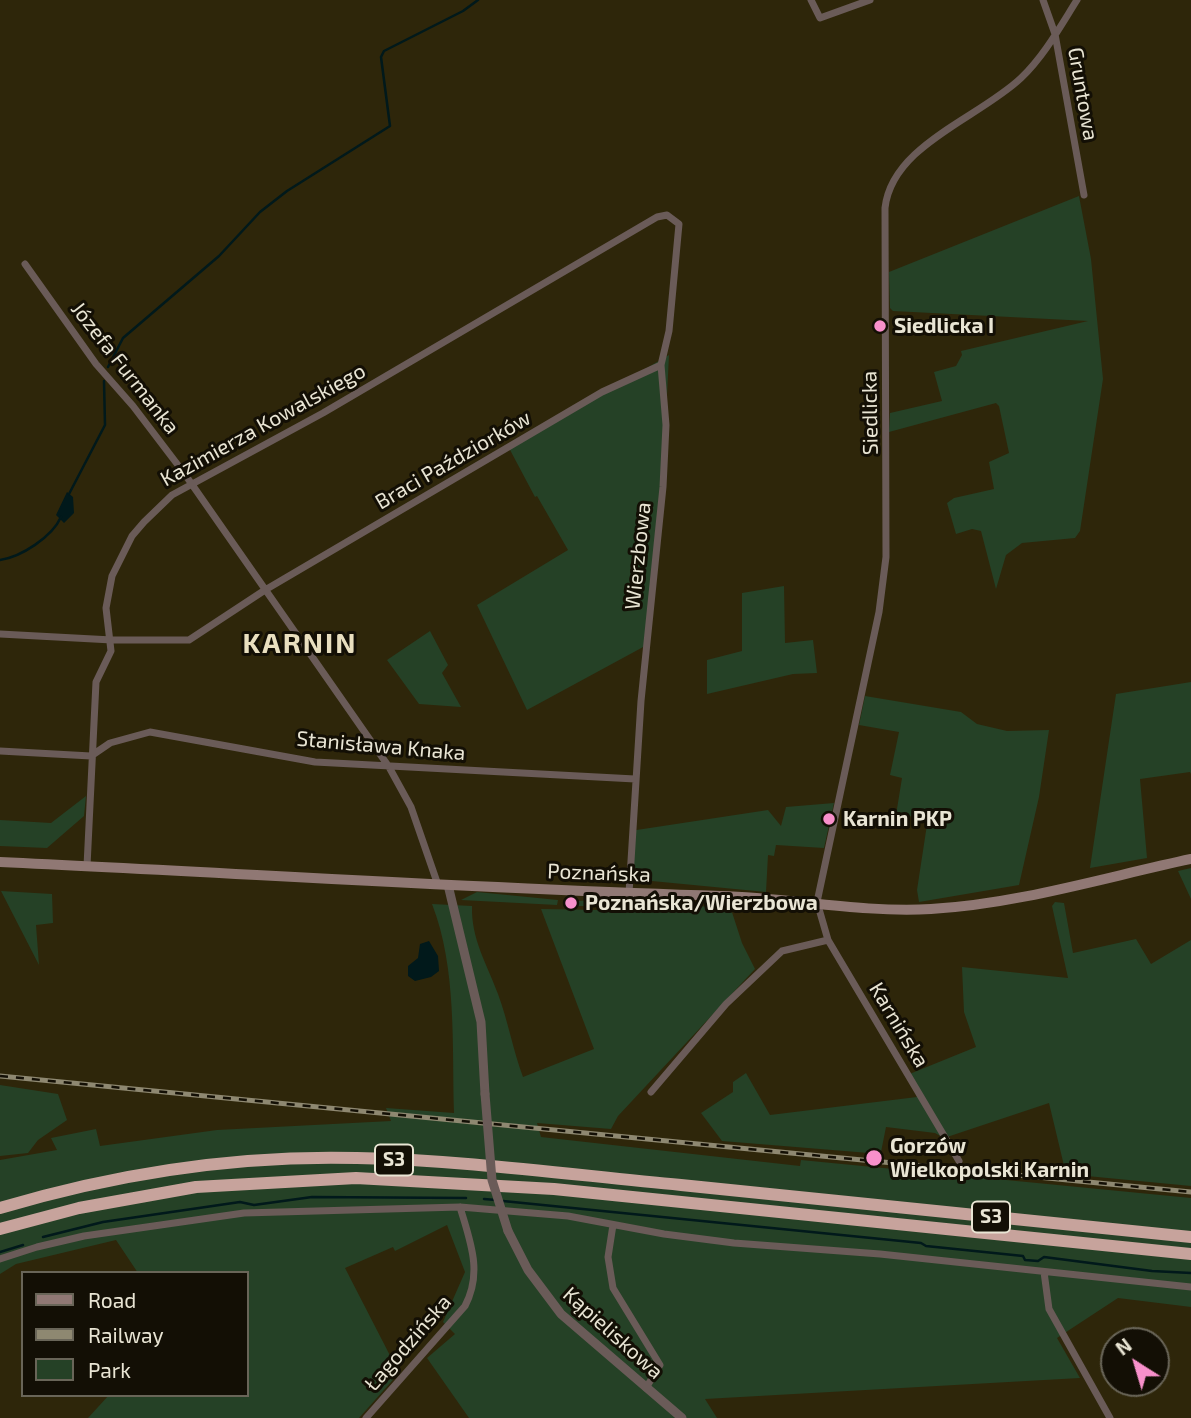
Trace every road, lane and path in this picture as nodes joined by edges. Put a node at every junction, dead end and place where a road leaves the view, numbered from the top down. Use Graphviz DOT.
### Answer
graph roads {
  1 [pos="810,0"];
  2 [pos="870,0"];
  3 [pos="1044,0"];
  4 [pos="1077,0"];
  5 [pos="1055,34"];
  6 [pos="1084,195"];
  7 [pos="679,224"];
  8 [pos="25,264"];
  9 [pos="661,365"];
  10 [pos="192,486"];
  11 [pos="265,590"];
  12 [pos="0,634"];
  13 [pos="112,640"];
  14 [pos="0,751"];
  15 [pos="91,756"];
  16 [pos="389,766"];
  17 [pos="635,779"];
  18 [pos="1191,859"];
  19 [pos="0,862"];
  20 [pos="87,866"];
  21 [pos="443,885"];
  22 [pos="629,893"];
  23 [pos="817,902"];
  24 [pos="828,940"];
  25 [pos="651,1092"];
  26 [pos="958,1161"];
  27 [pos="460,1207"];
  28 [pos="0,1208"];
  29 [pos="613,1225"];
  30 [pos="0,1229"];
  31 [pos="1191,1237"];
  32 [pos="1191,1254"];
  33 [pos="0,1259"];
  34 [pos="1044,1272"];
  35 [pos="1191,1287"];
  36 [pos="646,1388"];
  37 [pos="366,1418"];
  38 [pos="682,1418"];
  39 [pos="1110,1418"];
  1 -- 2 [label="street"];
  3 -- 5 [label="street, Gruntowa"];
  4 -- 5 [label="street, Siedlicka"];
  5 -- 6 [label="street, Gruntowa"];
  5 -- 23 [label="street, Siedlicka"];
  7 -- 9 [label="street, Wierzbowa"];
  7 -- 10 [label="street, Kazimierza Kowalskiego"];
  8 -- 10 [label="street, Józefa Furmanka"];
  9 -- 11 [label="street, Braci Paździorków"];
  9 -- 17 [label="street, Wierzbowa"];
  10 -- 11 [label="street, Józefa Furmanka"];
  10 -- 13 [label="street, Kazimierza Kowalskiego"];
  11 -- 13 [label="street, Braci Paździorków"];
  11 -- 16 [label="street, Józefa Furmanka"];
  12 -- 13 [label="street"];
  13 -- 15 [label="street, Kazimierza Kowalskiego"];
  14 -- 15 [label="street"];
  15 -- 16 [label="street, Stanisława Knaka"];
  15 -- 20 [label="street, Kazimierza Kowalskiego"];
  16 -- 17 [label="street, Stanisława Knaka"];
  16 -- 21 [label="street, Józefa Furmanka"];
  17 -- 22 [label="street, Wierzbowa"];
  18 -- 23 [label="main road, Poznańska"];
  19 -- 20 [label="main road, Poznańska"];
  20 -- 21 [label="main road, Poznańska"];
  21 -- 22 [label="main road, Poznańska"];
  21 -- 36 [label="street, Kąpieliskowa, bridge"];
  22 -- 23 [label="main road, Poznańska"];
  23 -- 24 [label="street, Karnińska"];
  24 -- 25 [label="street"];
  24 -- 26 [label="street, Karnińska"];
  27 -- 29 [label="street"];
  27 -- 33 [label="street"];
  27 -- 37 [label="street, Łagodzińska"];
  28 -- 31 [label="highway, S3"];
  29 -- 34 [label="street"];
  29 -- 36 [label="street"];
  30 -- 32 [label="highway, S3"];
  34 -- 35 [label="street"];
  34 -- 39 [label="street"];
  36 -- 38 [label="street, Kąpieliskowa"];
}
